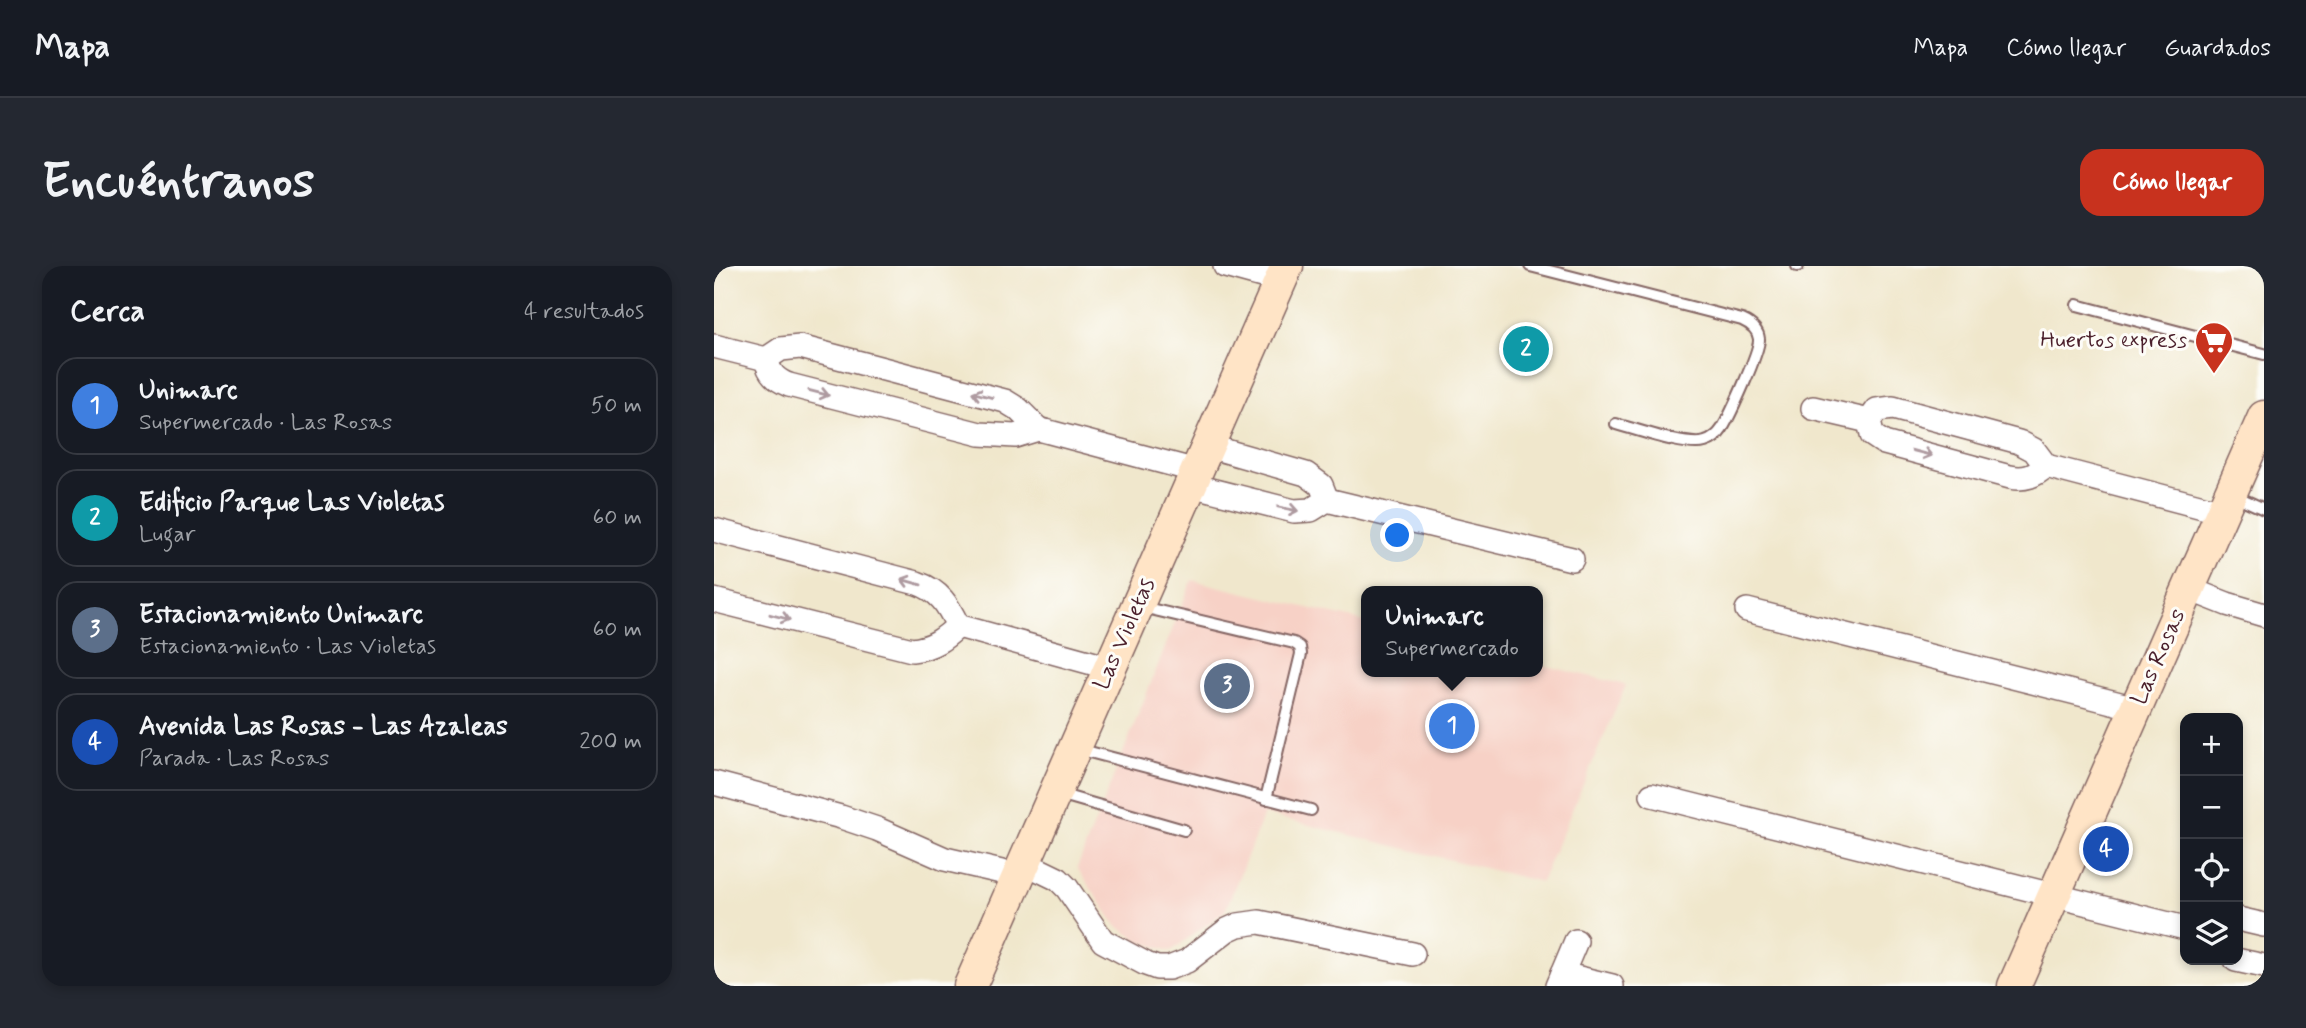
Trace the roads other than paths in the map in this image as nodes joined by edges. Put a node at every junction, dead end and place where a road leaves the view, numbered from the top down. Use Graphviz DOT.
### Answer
graph roads {
  1 [pos="1225,266"];
  2 [pos="1530,266"];
  3 [pos="1283,274"];
  4 [pos="2077,305"];
  5 [pos="714,346"];
  6 [pos="2264,354"];
  7 [pos="766,359"];
  8 [pos="1812,408"];
  9 [pos="2264,417"];
  10 [pos="1869,421"];
  11 [pos="1616,424"];
  12 [pos="1038,429"];
  13 [pos="2046,466"];
  14 [pos="1198,467"];
  15 [pos="1327,500"];
  16 [pos="2226,503"];
  17 [pos="2264,509"];
  18 [pos="714,530"];
  19 [pos="1572,559"];
  20 [pos="2189,589"];
  21 [pos="714,600"];
  22 [pos="1137,606"];
  23 [pos="1746,610"];
  24 [pos="2264,615"];
  25 [pos="958,626"];
  26 [pos="1110,668"];
  27 [pos="2136,708"];
  28 [pos="1075,748"];
  29 [pos="714,783"];
  30 [pos="1055,793"];
  31 [pos="1652,795"];
  32 [pos="1266,799"];
  33 [pos="1311,810"];
  34 [pos="1184,831"];
  35 [pos="1022,869"];
  36 [pos="2054,896"];
  37 [pos="2243,920"];
  38 [pos="2264,925"];
  39 [pos="2180,927"];
  40 [pos="1576,941"];
  41 [pos="1413,954"];
  42 [pos="2243,962"];
  43 [pos="2264,966"];
  44 [pos="1559,980"];
  45 [pos="971,986"];
  46 [pos="1612,986"];
  47 [pos="2014,986"];
  1 -- 3 [label="street, Las Violetas"];
  2 -- 11 [label="lane"];
  3 -- 14 [label="street, Las Violetas"];
  4 -- 6 [label="lane"];
  5 -- 7 [label="street"];
  7 -- 12 [label="street, one-way"];
  12 -- 7 [label="street, one-way"];
  8 -- 10 [label="street"];
  9 -- 16 [label="street, Las Rosas"];
  10 -- 13 [label="street"];
  10 -- 13 [label="street, one-way"];
  12 -- 14 [label="street"];
  13 -- 16 [label="street"];
  14 -- 15 [label="street, one-way"];
  14 -- 15 [label="street"];
  14 -- 22 [label="street, Las Violetas"];
  15 -- 19 [label="street"];
  16 -- 17 [label="lane"];
  16 -- 20 [label="street, Las Rosas"];
  25 -- 18 [label="street, one-way"];
  20 -- 24 [label="street"];
  20 -- 27 [label="street, Las Rosas"];
  21 -- 25 [label="street, one-way"];
  22 -- 26 [label="street, Las Violetas"];
  22 -- 32 [label="lane"];
  23 -- 27 [label="street"];
  25 -- 26 [label="street"];
  26 -- 28 [label="street, Las Violetas"];
  27 -- 36 [label="street, Las Rosas"];
  28 -- 30 [label="street, Las Violetas"];
  28 -- 32 [label="lane"];
  29 -- 35 [label="street"];
  30 -- 34 [label="lane"];
  30 -- 35 [label="street, Las Violetas"];
  31 -- 36 [label="street"];
  32 -- 33 [label="lane"];
  35 -- 41 [label="street"];
  35 -- 45 [label="street, Las Violetas"];
  36 -- 39 [label="street"];
  36 -- 47 [label="street, Las Rosas"];
  37 -- 38 [label="street"];
  40 -- 44 [label="street"];
  42 -- 43 [label="street"];
  44 -- 46 [label="street"];
}
